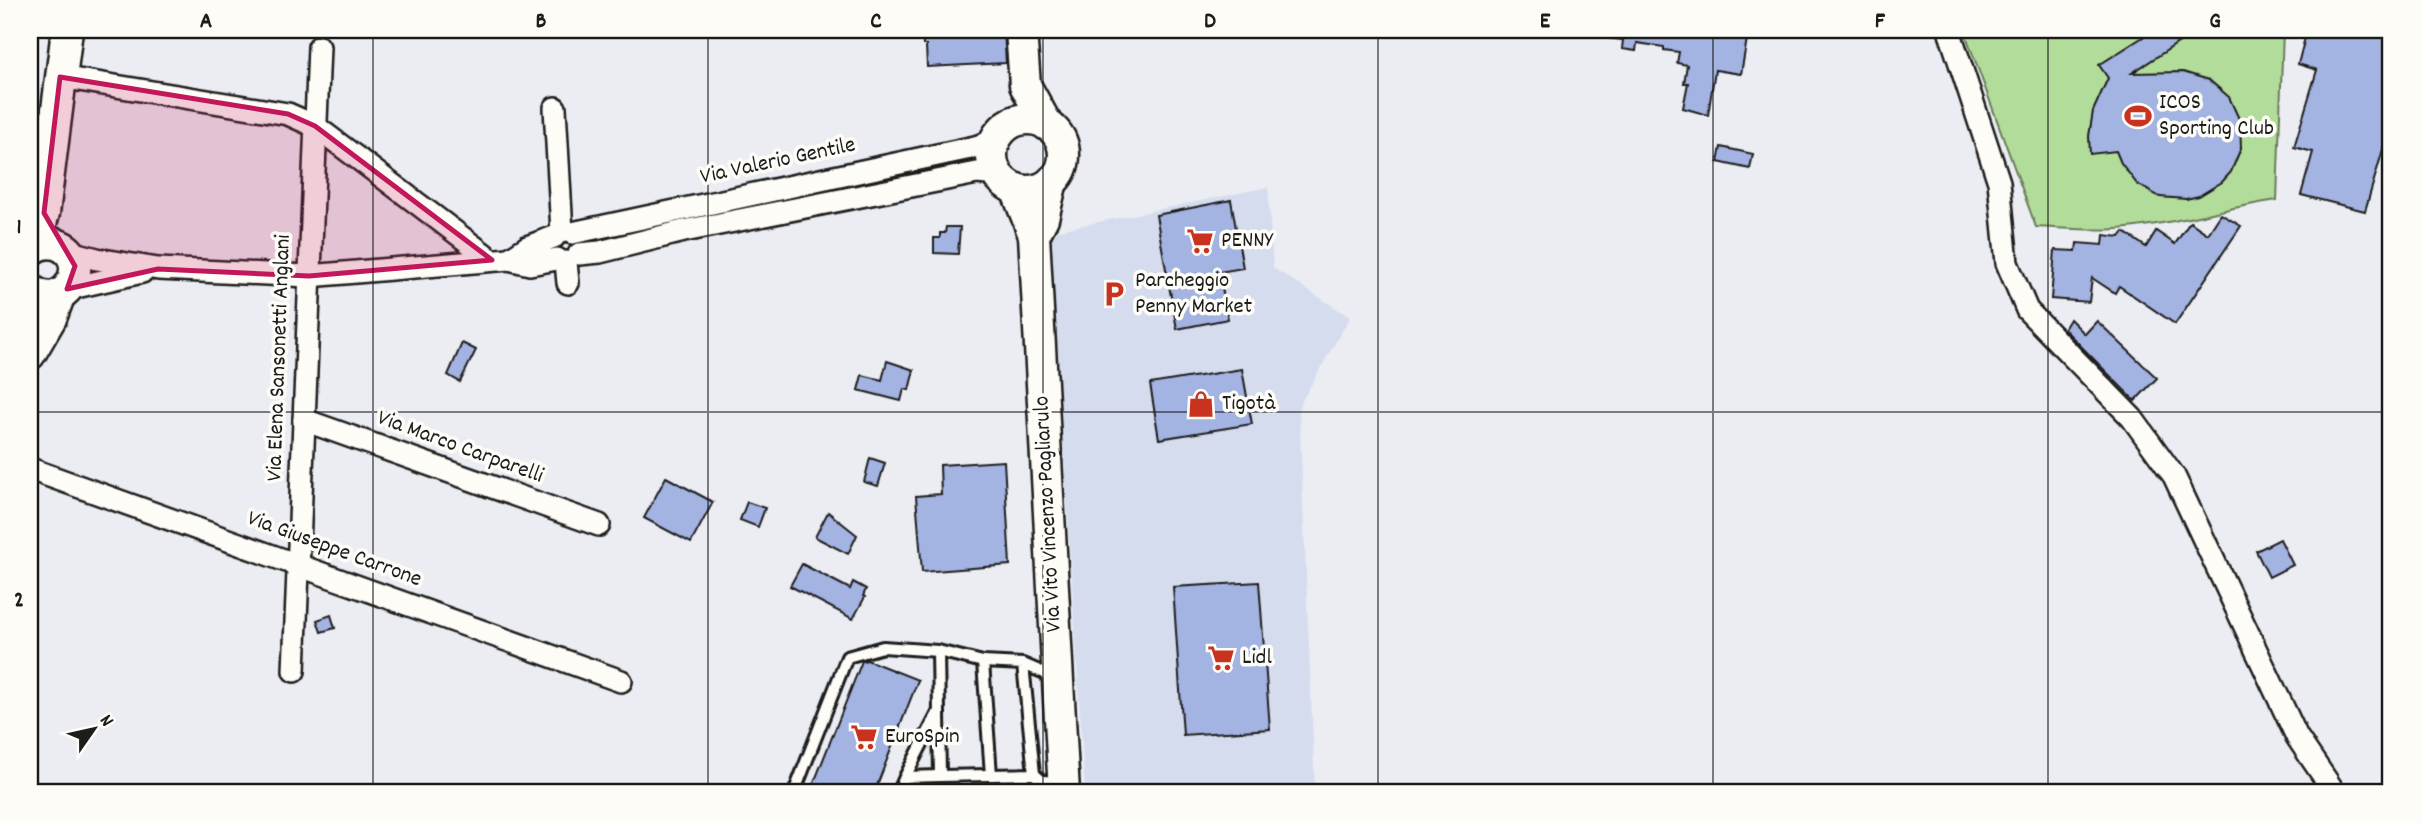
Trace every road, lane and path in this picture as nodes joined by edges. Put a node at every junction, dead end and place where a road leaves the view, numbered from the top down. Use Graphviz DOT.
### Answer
graph roads {
  1 [pos="67,30"];
  2 [pos="1021,30"];
  3 [pos="1949,30"];
  4 [pos="319,47"];
  5 [pos="60,76"];
  6 [pos="1025,85"];
  7 [pos="555,108"];
  8 [pos="1046,125"];
  9 [pos="315,126"];
  10 [pos="1003,132"];
  11 [pos="1052,181"];
  12 [pos="1007,182"];
  13 [pos="563,234"];
  14 [pos="1034,235"];
  15 [pos="48,249"];
  16 [pos="501,260"];
  17 [pos="567,265"];
  18 [pos="158,269"];
  19 [pos="309,276"];
  20 [pos="30,289"];
  21 [pos="64,292"];
  22 [pos="30,354"];
  23 [pos="304,420"];
  24 [pos="30,469"];
  25 [pos="599,525"];
  26 [pos="298,565"];
  27 [pos="938,651"];
  28 [pos="983,662"];
  29 [pos="1023,664"];
  30 [pos="294,671"];
  31 [pos="1058,679"];
  32 [pos="621,681"];
  33 [pos="939,711"];
  34 [pos="1034,774"];
  35 [pos="991,775"];
  36 [pos="940,776"];
  37 [pos="905,777"];
  38 [pos="1064,787"];
  39 [pos="794,793"];
  40 [pos="898,793"];
  41 [pos="2335,793"];
  1 -- 5 [label="street"];
  2 -- 6 [label="street"];
  3 -- 41 [label="street"];
  4 -- 9 [label="street, Via Elena Sansonetti Anglani"];
  5 -- 9 [label="street"];
  5 -- 15 [label="street"];
  6 -- 8 [label="street"];
  6 -- 10 [label="street"];
  7 -- 13 [label="street"];
  8 -- 10 [label="street"];
  8 -- 11 [label="street"];
  9 -- 16 [label="street"];
  9 -- 19 [label="street, Via Elena Sansonetti Anglani"];
  10 -- 12 [label="street"];
  10 -- 13 [label="street, Via Valerio Gentile"];
  11 -- 12 [label="street"];
  11 -- 14 [label="street, Via Vito Vincenzo Pagliarulo"];
  12 -- 14 [label="street, Via Vito Vincenzo Pagliarulo"];
  12 -- 17 [label="street, Via Valerio Gentile"];
  13 -- 16 [label="street, Via Valerio Gentile"];
  13 -- 17 [label="street"];
  14 -- 31 [label="street, Via Vito Vincenzo Pagliarulo"];
  15 -- 18 [label="street, Via Valerio Gentile"];
  15 -- 21 [label="street"];
  16 -- 17 [label="street, Via Valerio Gentile"];
  16 -- 19 [label="street, Via Valerio Gentile"];
  18 -- 19 [label="street, Via Valerio Gentile"];
  18 -- 21 [label="street, Via Valerio Gentile"];
  19 -- 23 [label="street, Via Elena Sansonetti Anglani"];
  20 -- 21 [label="street"];
  21 -- 22 [label="street"];
  23 -- 25 [label="street, Via Marco Carparelli"];
  23 -- 26 [label="street, Via Elena Sansonetti Anglani"];
  24 -- 26 [label="street, Via Giuseppe Carrone"];
  26 -- 30 [label="street, Via Elena Sansonetti Anglani"];
  26 -- 32 [label="street, Via Giuseppe Carrone"];
  27 -- 28 [label="lane"];
  27 -- 33 [label="lane"];
  27 -- 39 [label="lane"];
  28 -- 29 [label="lane"];
  28 -- 35 [label="lane"];
  29 -- 31 [label="lane"];
  29 -- 34 [label="lane"];
  31 -- 38 [label="street, Via Vito Vincenzo Pagliarulo"];
  33 -- 36 [label="lane"];
  33 -- 37 [label="lane"];
  34 -- 35 [label="lane"];
  34 -- 38 [label="lane"];
  35 -- 36 [label="lane"];
  36 -- 37 [label="lane"];
  37 -- 40 [label="lane"];
}
